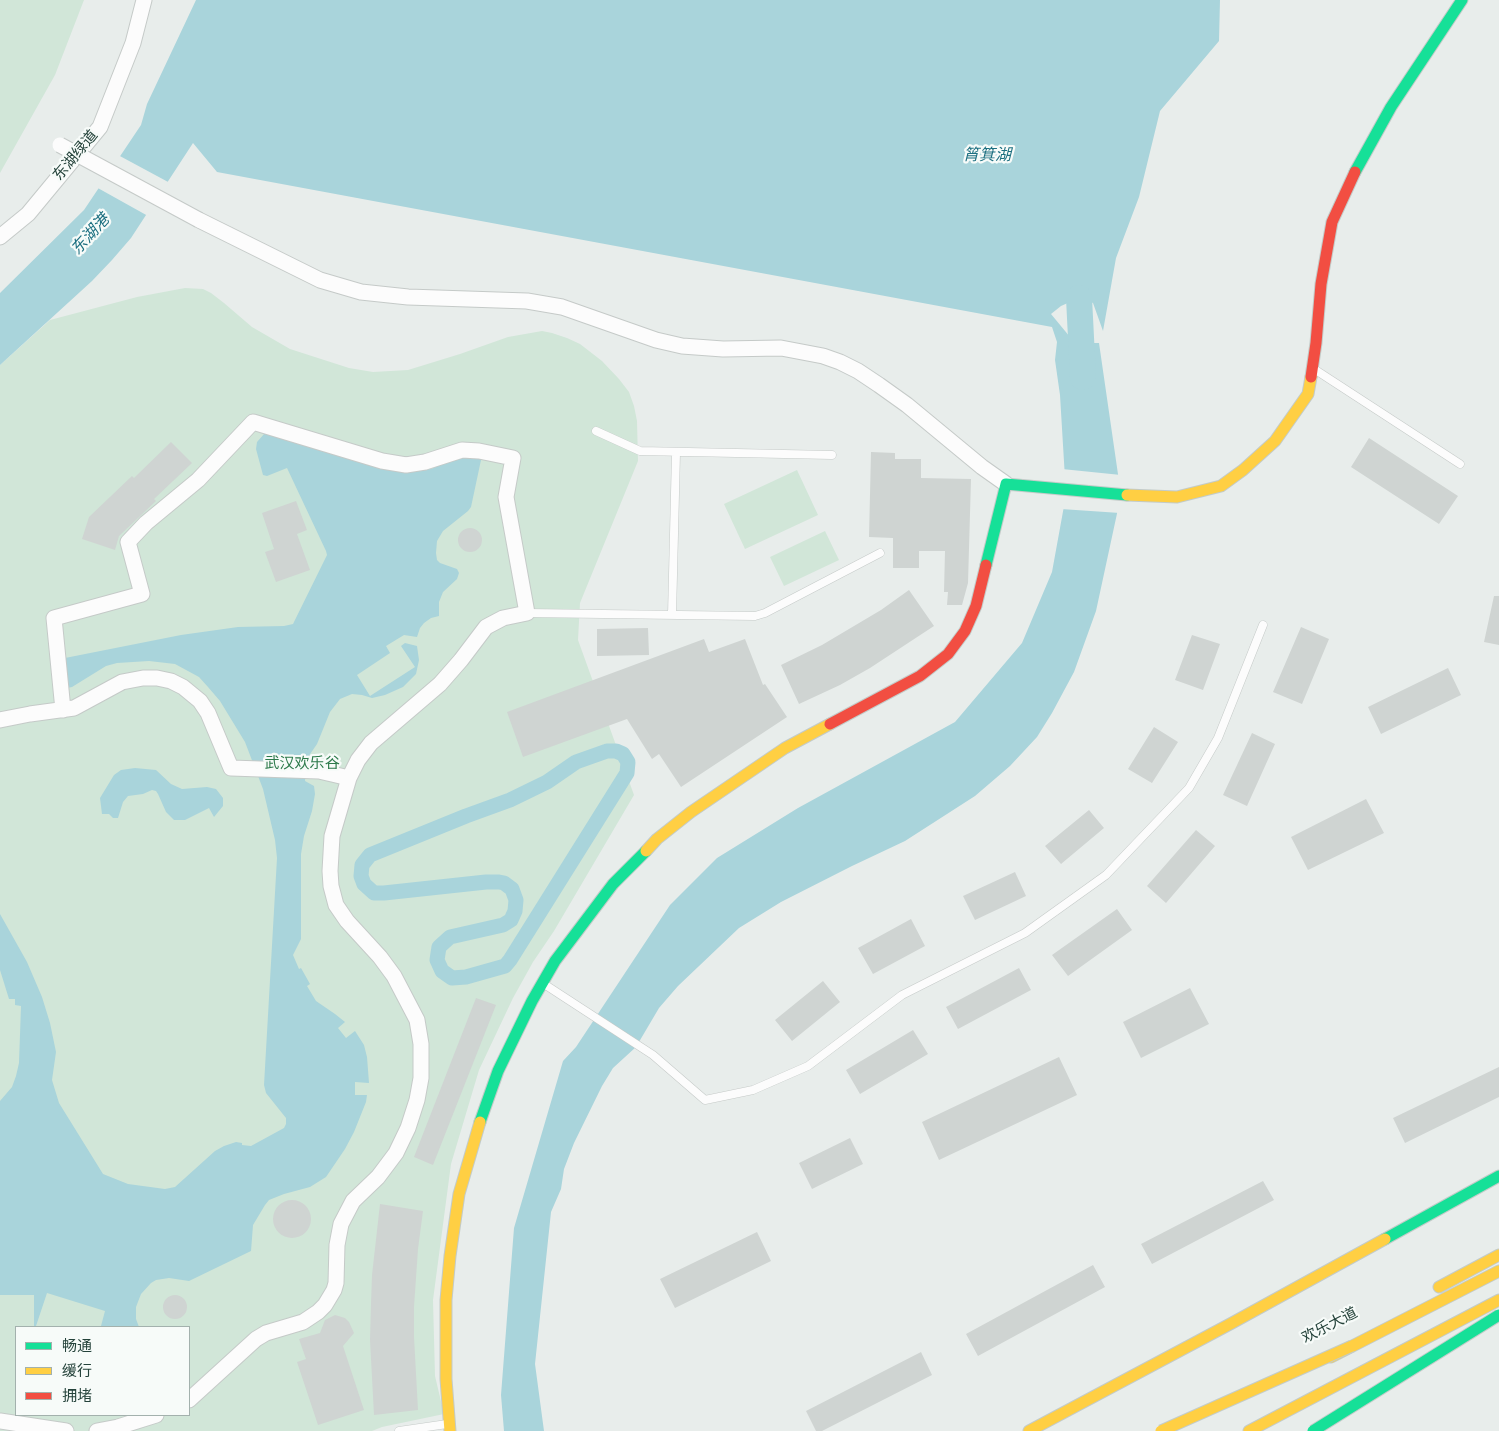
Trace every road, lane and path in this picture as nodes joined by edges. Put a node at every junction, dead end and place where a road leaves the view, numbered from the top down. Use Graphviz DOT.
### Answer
graph roads {
  1 [pos="144,0"];
  2 [pos="1462,0"];
  3 [pos="60,145"];
  4 [pos="0,237"];
  5 [pos="1312,368"];
  6 [pos="596,431"];
  7 [pos="676,453"];
  8 [pos="832,455"];
  9 [pos="1460,464"];
  10 [pos="1006,484"];
  11 [pos="880,553"];
  12 [pos="527,613"];
  13 [pos="672,614"];
  14 [pos="1263,625"];
  15 [pos="63,710"];
  16 [pos="0,720"];
  17 [pos="349,778"];
  18 [pos="542,983"];
  19 [pos="1499,1176"];
  20 [pos="1499,1255"];
  21 [pos="1499,1271"];
  22 [pos="1428,1292"];
  23 [pos="1499,1300"];
  24 [pos="1499,1316"];
  25 [pos="1334,1341"];
  26 [pos="1352,1346"];
  27 [pos="1362,1387"];
  28 [pos="190,1399"];
  29 [pos="153,1416"];
  30 [pos="0,1421"];
  31 [pos="449,1427"];
  32 [pos="66,1431"];
  33 [pos="97,1431"];
  34 [pos="399,1431"];
  35 [pos="1029,1431"];
  36 [pos="1161,1431"];
  37 [pos="1179,1431"];
  38 [pos="1188,1431"];
  39 [pos="1249,1431"];
  40 [pos="1313,1431"];
  1 -- 4 [label="street, 东湖绿道"];
  2 -- 5 [label="main road"];
  3 -- 10 [label="street, bridge"];
  5 -- 9 [label="lane"];
  5 -- 10 [label="main road"];
  6 -- 7 [label="lane"];
  7 -- 8 [label="lane"];
  7 -- 13 [label="lane"];
  10 -- 18 [label="main road"];
  11 -- 13 [label="lane"];
  12 -- 13 [label="lane"];
  12 -- 15 [label="street"];
  12 -- 17 [label="street"];
  14 -- 18 [label="lane"];
  15 -- 16 [label="street"];
  15 -- 17 [label="street"];
  17 -- 28 [label="street"];
  18 -- 31 [label="main road"];
  19 -- 35 [label="main road"];
  20 -- 22 [label="main road"];
  21 -- 26 [label="main road, 欢乐大道"];
  23 -- 39 [label="main road"];
  24 -- 27 [label="main road"];
  24 -- 40 [label="main road, bridge"];
  25 -- 37 [label="main road, 欢乐大道"];
  26 -- 36 [label="main road, bridge"];
  26 -- 38 [label="main road, 欢乐大道, bridge"];
  29 -- 33 [label="street"];
  30 -- 32 [label="street"];
  31 -- 34 [label="lane"];
}
